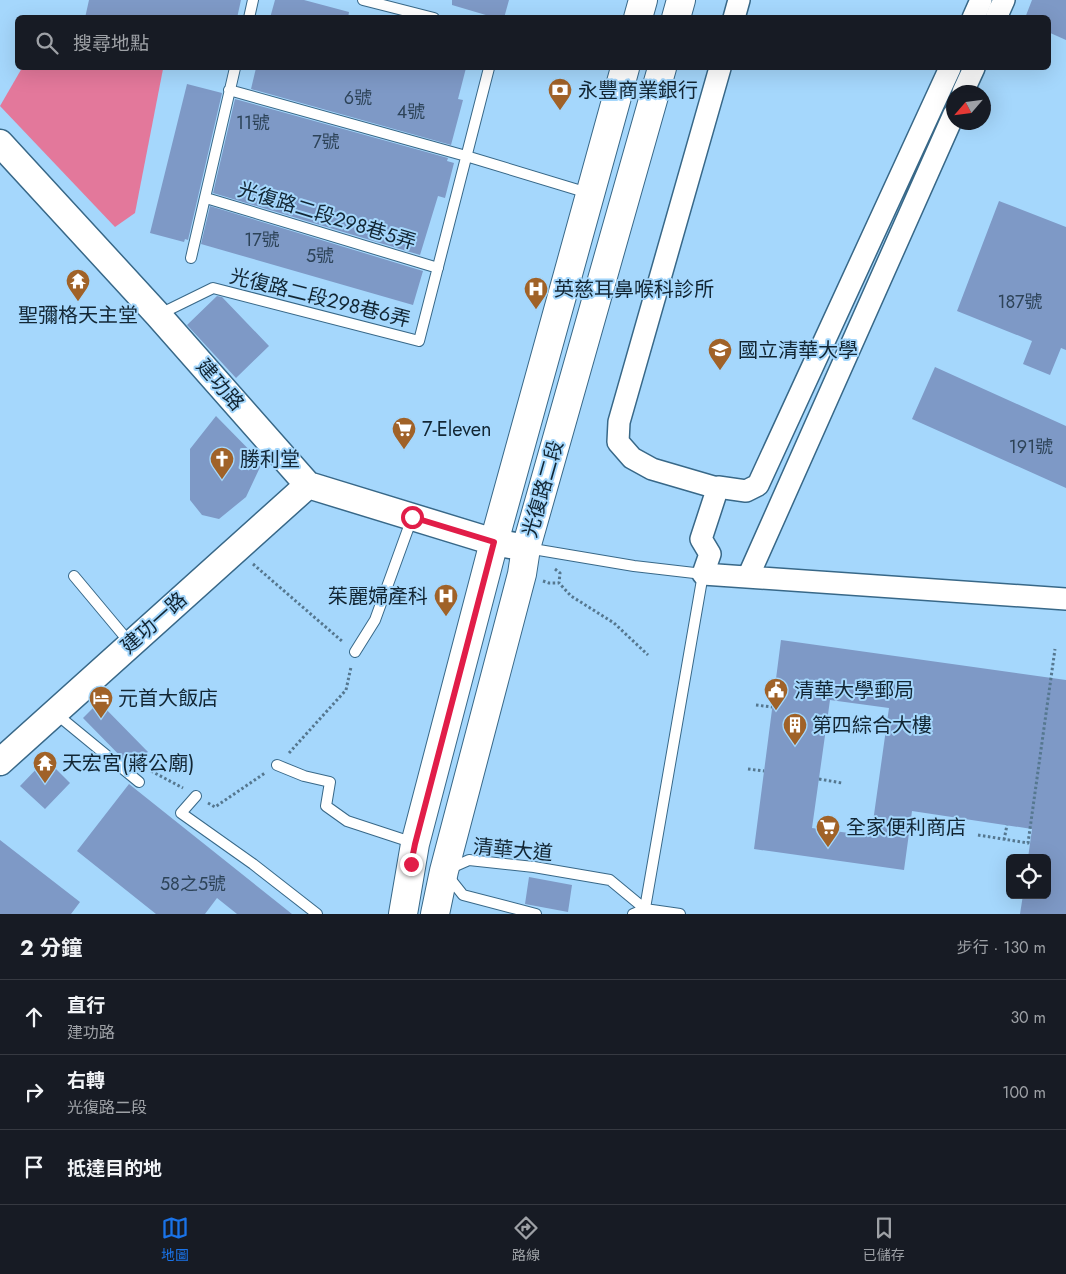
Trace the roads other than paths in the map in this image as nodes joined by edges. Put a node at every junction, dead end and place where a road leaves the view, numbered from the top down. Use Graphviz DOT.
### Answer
graph roads {
  1 [pos="254,0"];
  2 [pos="363,0"];
  3 [pos="643,0"];
  4 [pos="681,0"];
  5 [pos="739,0"];
  6 [pos="981,0"];
  7 [pos="1004,0"];
  8 [pos="250,15"];
  9 [pos="422,15"];
  10 [pos="639,15"];
  11 [pos="677,15"];
  12 [pos="735,15"];
  13 [pos="974,15"];
  14 [pos="997,15"];
  15 [pos="234,70"];
  16 [pos="488,70"];
  17 [pos="623,70"];
  18 [pos="661,70"];
  19 [pos="719,70"];
  20 [pos="949,70"];
  21 [pos="973,70"];
  22 [pos="966,85"];
  23 [pos="229,90"];
  24 [pos="947,130"];
  25 [pos="0,143"];
  26 [pos="466,156"];
  27 [pos="590,194"];
  28 [pos="206,198"];
  29 [pos="191,258"];
  30 [pos="438,268"];
  31 [pos="158,315"];
  32 [pos="308,485"];
  33 [pos="717,488"];
  34 [pos="412,517"];
  35 [pos="494,542"];
  36 [pos="526,548"];
  37 [pos="703,574"];
  38 [pos="74,576"];
  39 [pos="748,577"];
  40 [pos="1066,599"];
  41 [pos="131,644"];
  42 [pos="355,652"];
  43 [pos="55,712"];
  44 [pos="0,762"];
  45 [pos="277,766"];
  46 [pos="139,782"];
  47 [pos="196,796"];
  48 [pos="413,854"];
  49 [pos="444,871"];
  50 [pos="645,911"];
  51 [pos="318,914"];
  52 [pos="402,914"];
  53 [pos="435,914"];
  54 [pos="536,914"];
  55 [pos="633,914"];
  56 [pos="680,914"];
  1 -- 8 [label="lane"];
  2 -- 9 [label="lane"];
  3 -- 10 [label="main road"];
  4 -- 11 [label="main road"];
  5 -- 12 [label="street"];
  6 -- 13 [label="street"];
  7 -- 14 [label="street"];
  15 -- 23 [label="lane"];
  16 -- 26 [label="lane"];
  17 -- 27 [label="main road, 光復路二段"];
  18 -- 36 [label="main road, 光復路二段"];
  19 -- 33 [label="street"];
  20 -- 33 [label="street"];
  21 -- 22 [label="street"];
  23 -- 26 [label="lane"];
  23 -- 28 [label="lane"];
  24 -- 39 [label="street"];
  25 -- 31 [label="street, 建功路"];
  26 -- 27 [label="lane"];
  26 -- 30 [label="lane"];
  27 -- 35 [label="main road, 光復路二段"];
  28 -- 29 [label="lane"];
  28 -- 30 [label="lane, 光復路二段298巷5弄"];
  30 -- 31 [label="lane, 光復路二段298巷6弄"];
  31 -- 32 [label="street, 建功路"];
  32 -- 34 [label="street"];
  32 -- 41 [label="street, 建功一路"];
  33 -- 37 [label="street"];
  34 -- 35 [label="street"];
  34 -- 42 [label="lane"];
  35 -- 36 [label="street"];
  35 -- 48 [label="main road, 光復路二段"];
  36 -- 37 [label="lane"];
  36 -- 49 [label="main road, 光復路二段"];
  37 -- 39 [label="street"];
  37 -- 50 [label="lane"];
  38 -- 41 [label="lane"];
  39 -- 40 [label="street"];
  41 -- 43 [label="street, 建功一路"];
  43 -- 44 [label="street, 建功一路"];
  43 -- 46 [label="lane"];
  45 -- 48 [label="lane"];
  47 -- 51 [label="lane"];
  48 -- 49 [label="street"];
  48 -- 52 [label="main road, 光復路二段"];
  49 -- 50 [label="lane, 清華大道"];
  49 -- 53 [label="main road, 光復路二段"];
  49 -- 54 [label="lane, 清華大道"];
  50 -- 55 [label="lane"];
  50 -- 56 [label="lane"];
}
